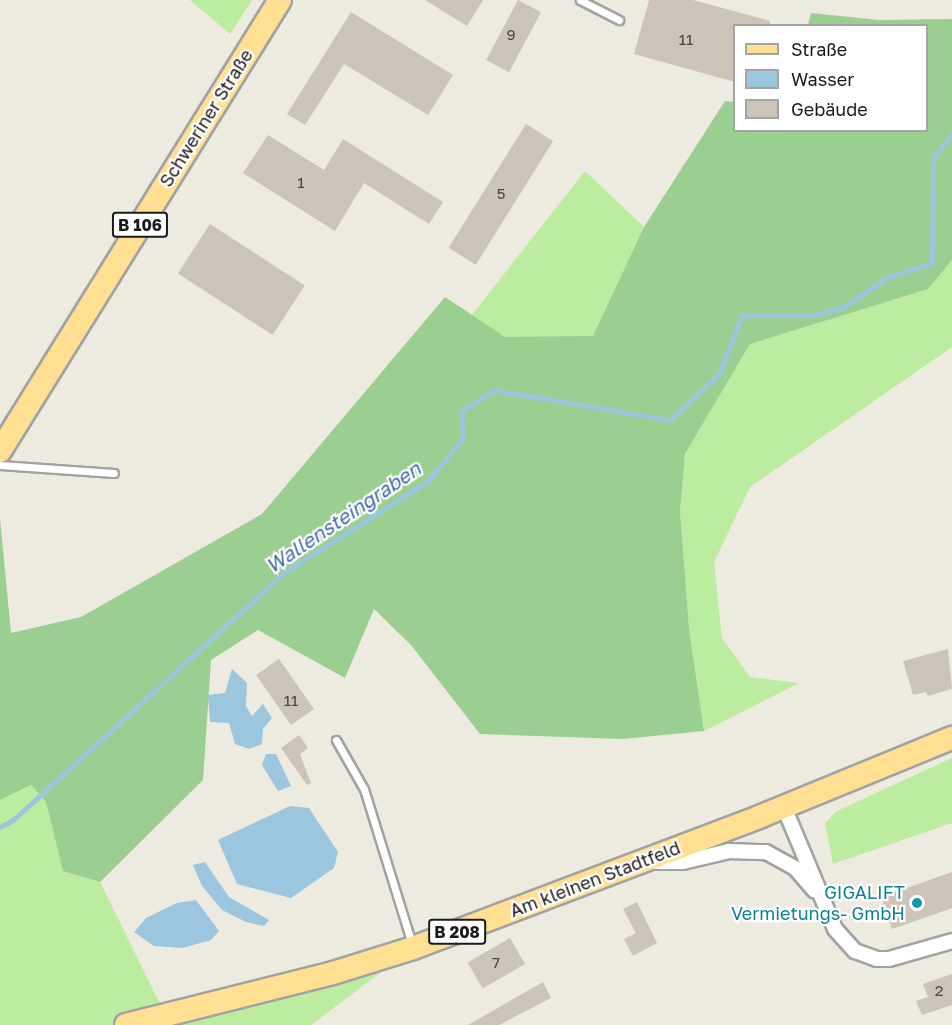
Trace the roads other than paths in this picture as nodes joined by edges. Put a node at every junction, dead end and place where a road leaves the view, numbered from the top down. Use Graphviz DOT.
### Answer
graph roads {
  1 [pos="280,0"];
  2 [pos="580,0"];
  3 [pos="619,20"];
  4 [pos="0,451"];
  5 [pos="0,465"];
  6 [pos="114,473"];
  7 [pos="952,738"];
  8 [pos="336,740"];
  9 [pos="784,807"];
  10 [pos="645,861"];
  11 [pos="822,899"];
  12 [pos="952,941"];
  13 [pos="413,948"];
  14 [pos="126,1025"];
  1 -- 4 [label="main road, Schweriner Straße / B 106"];
  2 -- 3 [label="lane"];
  5 -- 6 [label="lane"];
  7 -- 9 [label="main road, Am kleinen Stadtfeld / B 208"];
  8 -- 13 [label="lane"];
  9 -- 10 [label="main road, Am kleinen Stadtfeld / B 208"];
  9 -- 11 [label="street"];
  10 -- 11 [label="street"];
  10 -- 13 [label="main road, Am kleinen Stadtfeld / B 208"];
  11 -- 12 [label="street"];
  13 -- 14 [label="main road, Am kleinen Stadtfeld / B 208"];
}
